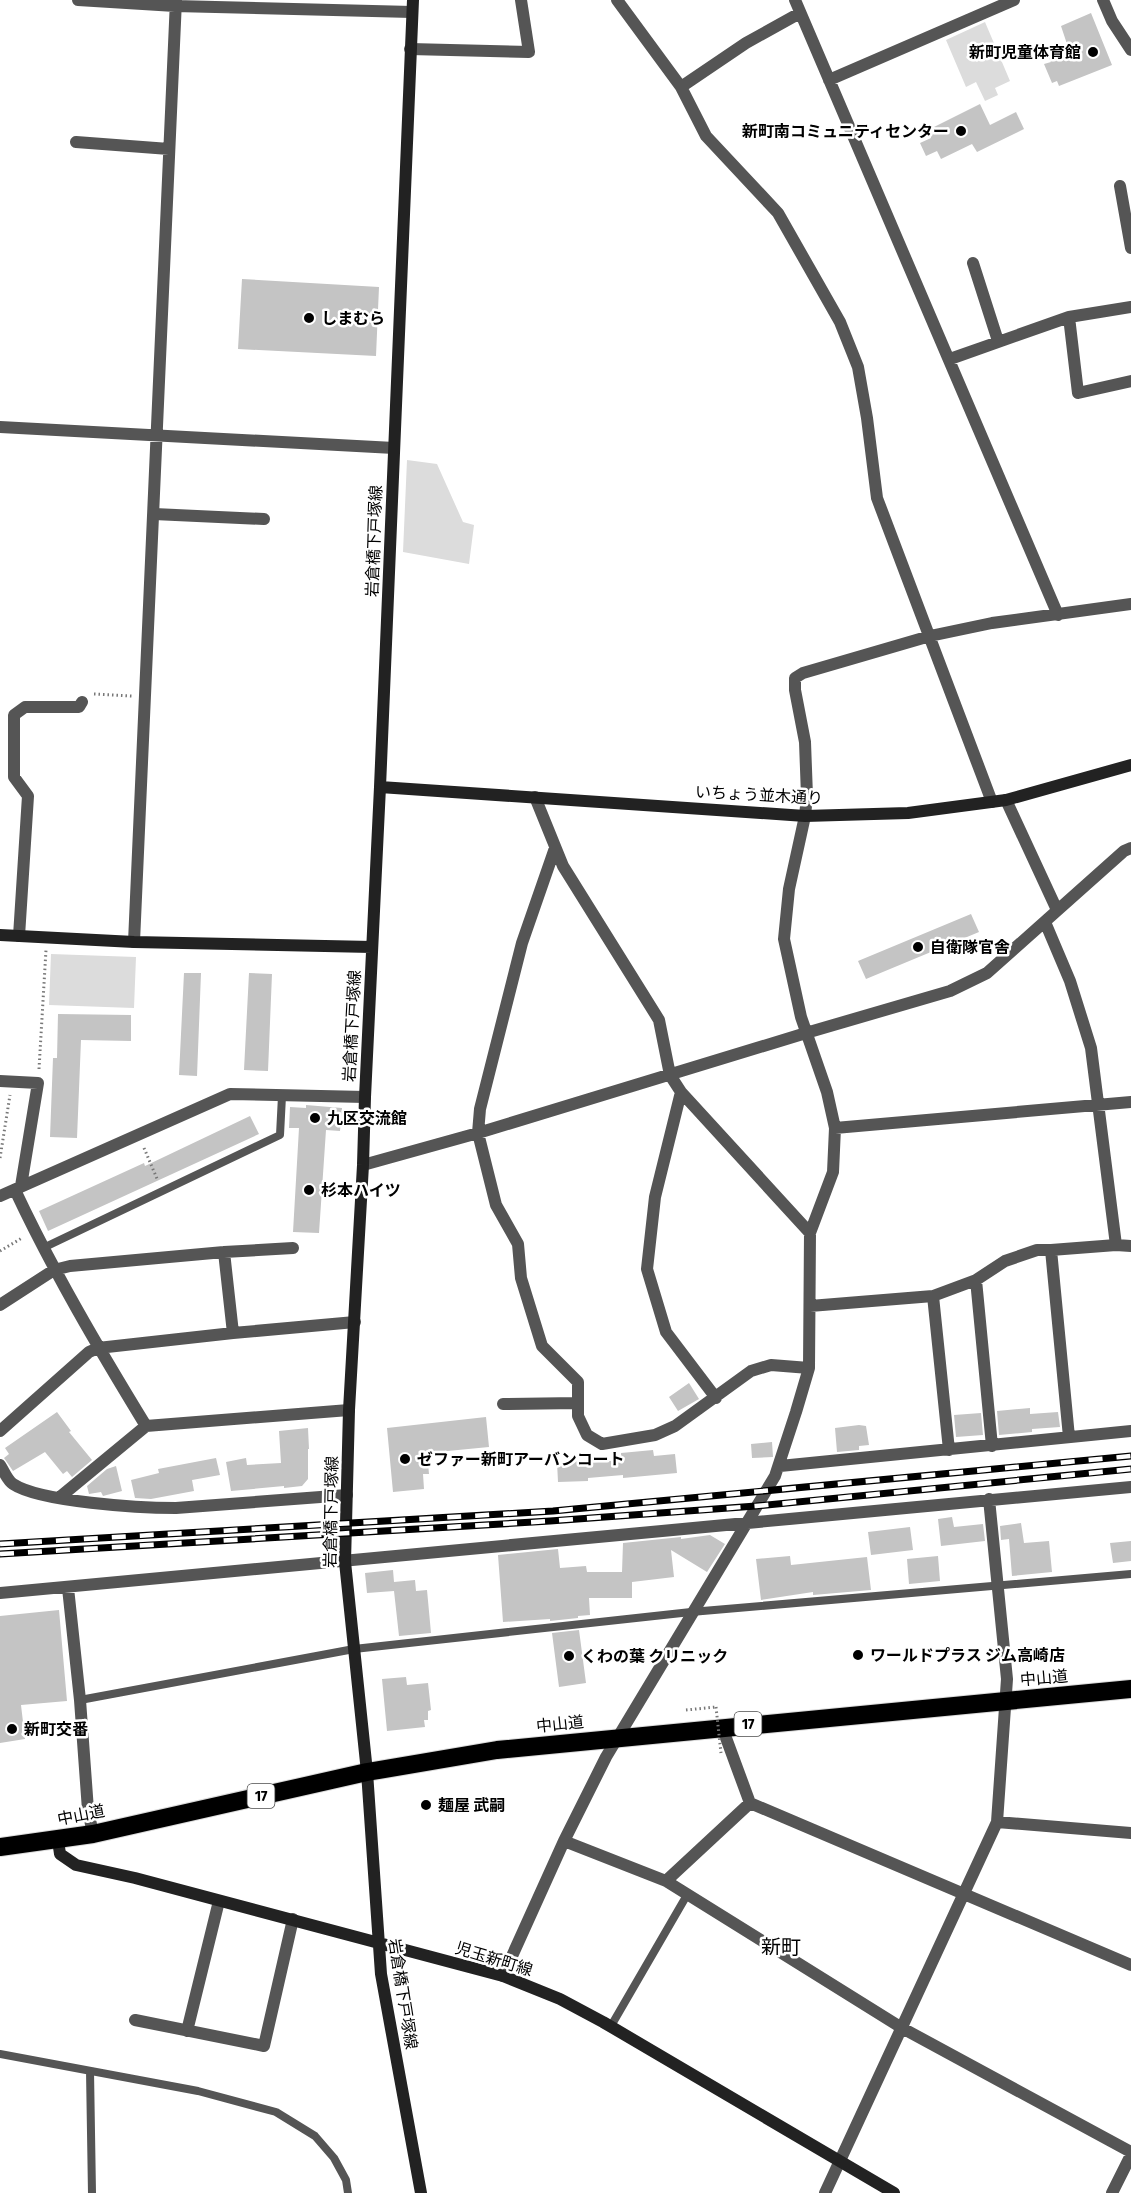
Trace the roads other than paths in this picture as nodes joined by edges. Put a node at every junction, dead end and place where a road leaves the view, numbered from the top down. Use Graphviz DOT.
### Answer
graph roads {
  1 [pos="78,0"];
  2 [pos="521,0"];
  3 [pos="617,0"];
  4 [pos="795,0"];
  5 [pos="1102,0"];
  6 [pos="1009,1"];
  7 [pos="176,3"];
  8 [pos="300,4"];
  9 [pos="413,6"];
  10 [pos="800,13"];
  11 [pos="410,50"];
  12 [pos="1131,50"];
  13 [pos="829,80"];
  14 [pos="681,87"];
  15 [pos="76,142"];
  16 [pos="169,149"];
  17 [pos="1120,186"];
  18 [pos="1130,239"];
  19 [pos="972,263"];
  20 [pos="1131,307"];
  21 [pos="1069,317"];
  22 [pos="998,340"];
  23 [pos="950,359"];
  24 [pos="1131,381"];
  25 [pos="0,427"];
  26 [pos="157,435"];
  27 [pos="394,447"];
  28 [pos="154,514"];
  29 [pos="264,519"];
  30 [pos="1131,604"];
  31 [pos="1058,615"];
  32 [pos="930,636"];
  33 [pos="82,702"];
  34 [pos="1131,765"];
  35 [pos="380,787"];
  36 [pos="535,797"];
  37 [pos="1006,800"];
  38 [pos="992,802"];
  39 [pos="805,816"];
  40 [pos="555,848"];
  41 [pos="1131,848"];
  42 [pos="1057,910"];
  43 [pos="1045,922"];
  44 [pos="0,935"];
  45 [pos="19,936"];
  46 [pos="134,942"];
  47 [pos="372,947"];
  48 [pos="806,1033"];
  49 [pos="670,1075"];
  50 [pos="6,1081"];
  51 [pos="681,1092"];
  52 [pos="282,1096"];
  53 [pos="365,1097"];
  54 [pos="1131,1102"];
  55 [pos="1097,1104"];
  56 [pos="835,1128"];
  57 [pos="478,1133"];
  58 [pos="363,1165"];
  59 [pos="18,1188"];
  60 [pos="0,1196"];
  61 [pos="810,1233"];
  62 [pos="1116,1245"];
  63 [pos="1131,1246"];
  64 [pos="43,1248"];
  65 [pos="293,1248"];
  66 [pos="1051,1250"];
  67 [pos="224,1252"];
  68 [pos="54,1270"];
  69 [pos="976,1280"];
  70 [pos="933,1296"];
  71 [pos="0,1305"];
  72 [pos="810,1306"];
  73 [pos="355,1322"];
  74 [pos="233,1333"];
  75 [pos="98,1348"];
  76 [pos="808,1368"];
  77 [pos="716,1398"];
  78 [pos="578,1402"];
  79 [pos="503,1404"];
  80 [pos="349,1410"];
  81 [pos="146,1426"];
  82 [pos="0,1431"];
  83 [pos="1131,1431"];
  84 [pos="1069,1437"];
  85 [pos="992,1446"];
  86 [pos="949,1450"];
  87 [pos="0,1465"];
  88 [pos="780,1466"];
  89 [pos="1131,1487"];
  90 [pos="347,1495"];
  91 [pos="60,1497"];
  92 [pos="989,1499"];
  93 [pos="745,1522"];
  94 [pos="345,1562"];
  95 [pos="1131,1574"];
  96 [pos="997,1586"];
  97 [pos="68,1588"];
  98 [pos="0,1593"];
  99 [pos="692,1612"];
  100 [pos="354,1649"];
  101 [pos="1131,1689"];
  102 [pos="80,1700"];
  103 [pos="1006,1701"];
  104 [pos="722,1727"];
  105 [pos="617,1738"];
  106 [pos="367,1772"];
  107 [pos="750,1803"];
  108 [pos="997,1822"];
  109 [pos="1131,1833"];
  110 [pos="93,1834"];
  111 [pos="58,1840"];
  112 [pos="564,1841"];
  113 [pos="0,1847"];
  114 [pos="666,1881"];
  115 [pos="963,1894"];
  116 [pos="687,1895"];
  117 [pos="219,1901"];
  118 [pos="292,1919"];
  119 [pos="378,1943"];
  120 [pos="1131,1965"];
  121 [pos="503,1976"];
  122 [pos="135,2020"];
  123 [pos="610,2026"];
  124 [pos="902,2028"];
  125 [pos="187,2031"];
  126 [pos="0,2054"];
  127 [pos="90,2071"];
  128 [pos="1131,2153"];
  129 [pos="841,2160"];
  130 [pos="92,2193"];
  131 [pos="348,2193"];
  132 [pos="422,2193"];
  133 [pos="825,2193"];
  134 [pos="894,2193"];
  135 [pos="1112,2193"];
  1 -- 7 [label="street"];
  2 -- 11 [label="street"];
  3 -- 14 [label="street"];
  4 -- 10 [label="street"];
  5 -- 12 [label="street"];
  6 -- 13 [label="street"];
  7 -- 8 [label="street"];
  7 -- 16 [label="street"];
  8 -- 9 [label="street"];
  9 -- 11 [label="street, 岩倉橋下戸塚線"];
  10 -- 13 [label="street"];
  10 -- 14 [label="street"];
  11 -- 27 [label="street, 岩倉橋下戸塚線"];
  13 -- 23 [label="street"];
  14 -- 32 [label="street"];
  15 -- 16 [label="street"];
  16 -- 26 [label="street"];
  17 -- 18 [label="street"];
  19 -- 22 [label="street"];
  20 -- 21 [label="street"];
  21 -- 22 [label="street"];
  21 -- 24 [label="street"];
  22 -- 23 [label="street"];
  23 -- 31 [label="street"];
  25 -- 26 [label="street"];
  26 -- 27 [label="street"];
  26 -- 28 [label="street"];
  27 -- 35 [label="street, 岩倉橋下戸塚線"];
  28 -- 29 [label="street"];
  28 -- 46 [label="street"];
  30 -- 31 [label="street"];
  31 -- 32 [label="street"];
  32 -- 38 [label="street"];
  32 -- 39 [label="street"];
  33 -- 45 [label="street"];
  34 -- 37 [label="street, いちょう並木通り"];
  35 -- 36 [label="street, いちょう並木通り"];
  35 -- 47 [label="street, 岩倉橋下戸塚線"];
  36 -- 39 [label="street, いちょう並木通り"];
  36 -- 40 [label="street"];
  37 -- 38 [label="street, いちょう並木通り"];
  37 -- 42 [label="street"];
  38 -- 39 [label="street, いちょう並木通り"];
  39 -- 48 [label="street"];
  40 -- 49 [label="street"];
  40 -- 57 [label="street"];
  41 -- 42 [label="street"];
  42 -- 43 [label="street"];
  43 -- 48 [label="street"];
  43 -- 55 [label="street"];
  44 -- 45 [label="street"];
  45 -- 46 [label="street"];
  46 -- 47 [label="street"];
  47 -- 53 [label="street, 岩倉橋下戸塚線"];
  48 -- 49 [label="street"];
  48 -- 56 [label="street"];
  49 -- 51 [label="street"];
  49 -- 57 [label="street"];
  50 -- 59 [label="street"];
  51 -- 61 [label="street"];
  51 -- 77 [label="street"];
  52 -- 53 [label="street"];
  52 -- 59 [label="street"];
  52 -- 64 [label="lane"];
  53 -- 58 [label="street, 岩倉橋下戸塚線"];
  54 -- 55 [label="street"];
  55 -- 56 [label="street"];
  55 -- 62 [label="street"];
  56 -- 61 [label="street"];
  57 -- 58 [label="street"];
  57 -- 78 [label="street"];
  58 -- 73 [label="street, 岩倉橋下戸塚線"];
  59 -- 60 [label="street"];
  59 -- 64 [label="street"];
  61 -- 72 [label="street"];
  62 -- 63 [label="street"];
  62 -- 66 [label="street"];
  64 -- 68 [label="street"];
  65 -- 67 [label="street"];
  66 -- 69 [label="street"];
  66 -- 84 [label="street"];
  67 -- 68 [label="street"];
  67 -- 74 [label="street"];
  68 -- 71 [label="street"];
  68 -- 75 [label="street"];
  69 -- 70 [label="street"];
  69 -- 85 [label="street"];
  70 -- 72 [label="street"];
  70 -- 86 [label="street"];
  72 -- 76 [label="street"];
  73 -- 74 [label="street"];
  73 -- 80 [label="street, 岩倉橋下戸塚線"];
  74 -- 75 [label="street"];
  75 -- 81 [label="street"];
  75 -- 82 [label="street"];
  76 -- 77 [label="street"];
  76 -- 88 [label="street"];
  77 -- 78 [label="street"];
  78 -- 79 [label="street"];
  80 -- 81 [label="street"];
  80 -- 90 [label="street, 岩倉橋下戸塚線"];
  81 -- 91 [label="street"];
  83 -- 84 [label="street"];
  84 -- 85 [label="street"];
  85 -- 86 [label="street"];
  86 -- 88 [label="street"];
  87 -- 91 [label="street"];
  88 -- 93 [label="street"];
  89 -- 92 [label="street"];
  90 -- 91 [label="street"];
  90 -- 94 [label="street, 岩倉橋下戸塚線"];
  92 -- 93 [label="street"];
  92 -- 96 [label="street"];
  93 -- 94 [label="street"];
  93 -- 99 [label="street"];
  94 -- 97 [label="street"];
  94 -- 100 [label="street, 岩倉橋下戸塚線"];
  95 -- 96 [label="lane"];
  96 -- 99 [label="lane"];
  96 -- 103 [label="street"];
  97 -- 98 [label="street"];
  97 -- 102 [label="street"];
  99 -- 100 [label="lane"];
  99 -- 105 [label="street"];
  100 -- 102 [label="lane"];
  100 -- 106 [label="street, 岩倉橋下戸塚線"];
  101 -- 103 [label="highway, 中山道 / 17"];
  102 -- 110 [label="street"];
  103 -- 104 [label="highway, 中山道 / 17"];
  103 -- 108 [label="street"];
  104 -- 105 [label="highway, 中山道 / 17"];
  104 -- 107 [label="street"];
  105 -- 106 [label="highway, 中山道 / 17"];
  105 -- 112 [label="street"];
  106 -- 110 [label="highway, 中山道 / 17"];
  106 -- 119 [label="street, 岩倉橋下戸塚線"];
  107 -- 114 [label="street"];
  107 -- 115 [label="street"];
  108 -- 109 [label="street"];
  108 -- 115 [label="street"];
  110 -- 111 [label="highway, 中山道 / 17"];
  111 -- 113 [label="highway, 中山道 / 17"];
  111 -- 117 [label="street, 児玉新町線"];
  112 -- 114 [label="street"];
  112 -- 121 [label="street"];
  114 -- 116 [label="street"];
  115 -- 120 [label="street"];
  115 -- 124 [label="street"];
  116 -- 123 [label="lane"];
  116 -- 124 [label="street"];
  117 -- 118 [label="street, 児玉新町線"];
  117 -- 125 [label="street"];
  118 -- 119 [label="street, 児玉新町線"];
  118 -- 125 [label="street"];
  119 -- 121 [label="street, 児玉新町線"];
  119 -- 132 [label="street, 岩倉橋下戸塚線"];
  121 -- 123 [label="street, 児玉新町線"];
  122 -- 125 [label="street"];
  123 -- 129 [label="street, 児玉新町線"];
  124 -- 128 [label="street"];
  124 -- 129 [label="street"];
  126 -- 127 [label="lane"];
  127 -- 130 [label="lane"];
  127 -- 131 [label="lane"];
  128 -- 135 [label="street"];
  129 -- 133 [label="street"];
  129 -- 134 [label="street, 児玉新町線"];
}
